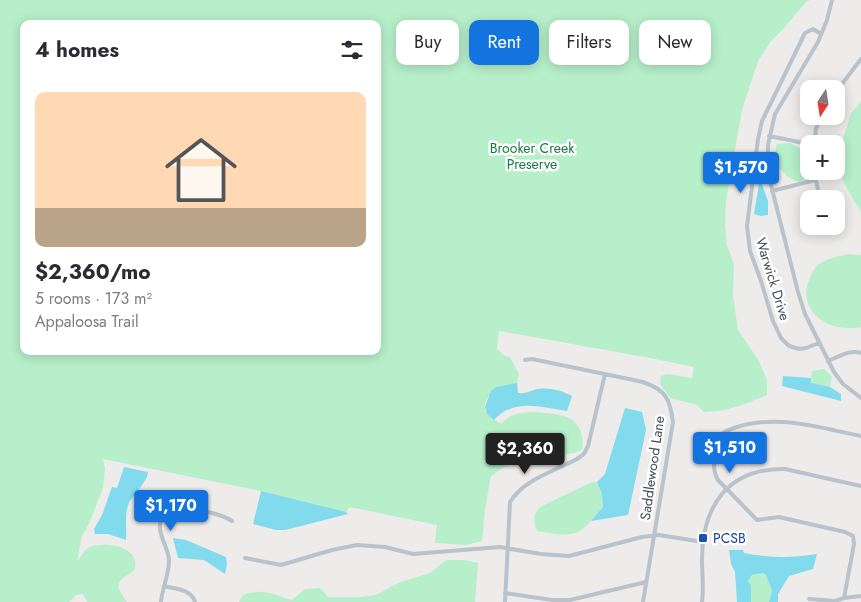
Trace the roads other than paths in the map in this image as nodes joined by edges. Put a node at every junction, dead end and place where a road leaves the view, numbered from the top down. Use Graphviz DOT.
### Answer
graph roads {
  1 [pos="832,0"];
  2 [pos="821,34"];
  3 [pos="861,59"];
  4 [pos="845,80"];
  5 [pos="769,136"];
  6 [pos="800,142"];
  7 [pos="815,180"];
  8 [pos="818,190"];
  9 [pos="772,191"];
  10 [pos="819,343"];
  11 [pos="861,353"];
  12 [pos="525,360"];
  13 [pos="828,361"];
  14 [pos="604,374"];
  15 [pos="861,398"];
  16 [pos="861,436"];
  17 [pos="861,486"];
  18 [pos="726,488"];
  19 [pos="232,521"];
  20 [pos="654,536"];
  21 [pos="703,542"];
  22 [pos="507,548"];
  23 [pos="245,558"];
  24 [pos="646,582"];
  25 [pos="164,586"];
  26 [pos="505,593"];
  27 [pos="861,596"];
  28 [pos="844,598"];
  29 [pos="809,599"];
  30 [pos="161,602"];
  31 [pos="195,602"];
  32 [pos="505,602"];
  33 [pos="643,602"];
  34 [pos="702,602"];
  1 -- 2 [label="street"];
  2 -- 5 [label="street"];
  2 -- 10 [label="street, Warwick Drive"];
  3 -- 4 [label="street"];
  5 -- 6 [label="street"];
  5 -- 9 [label="street"];
  7 -- 8 [label="street"];
  7 -- 9 [label="street"];
  9 -- 10 [label="street"];
  10 -- 13 [label="street"];
  11 -- 13 [label="street"];
  12 -- 14 [label="street, Saddlewood Lane"];
  13 -- 15 [label="street"];
  14 -- 20 [label="street, Saddlewood Lane"];
  14 -- 22 [label="street"];
  16 -- 18 [label="street"];
  17 -- 18 [label="street"];
  18 -- 21 [label="street"];
  18 -- 28 [label="street"];
  19 -- 25 [label="street"];
  20 -- 21 [label="street"];
  20 -- 22 [label="street"];
  20 -- 24 [label="street, Saddlewood Lane"];
  21 -- 34 [label="street"];
  22 -- 23 [label="street"];
  22 -- 26 [label="street"];
  24 -- 26 [label="street"];
  24 -- 33 [label="street, Saddlewood Lane"];
  25 -- 30 [label="street"];
  25 -- 31 [label="street"];
  26 -- 32 [label="street"];
  27 -- 28 [label="street"];
  28 -- 29 [label="street"];
}
